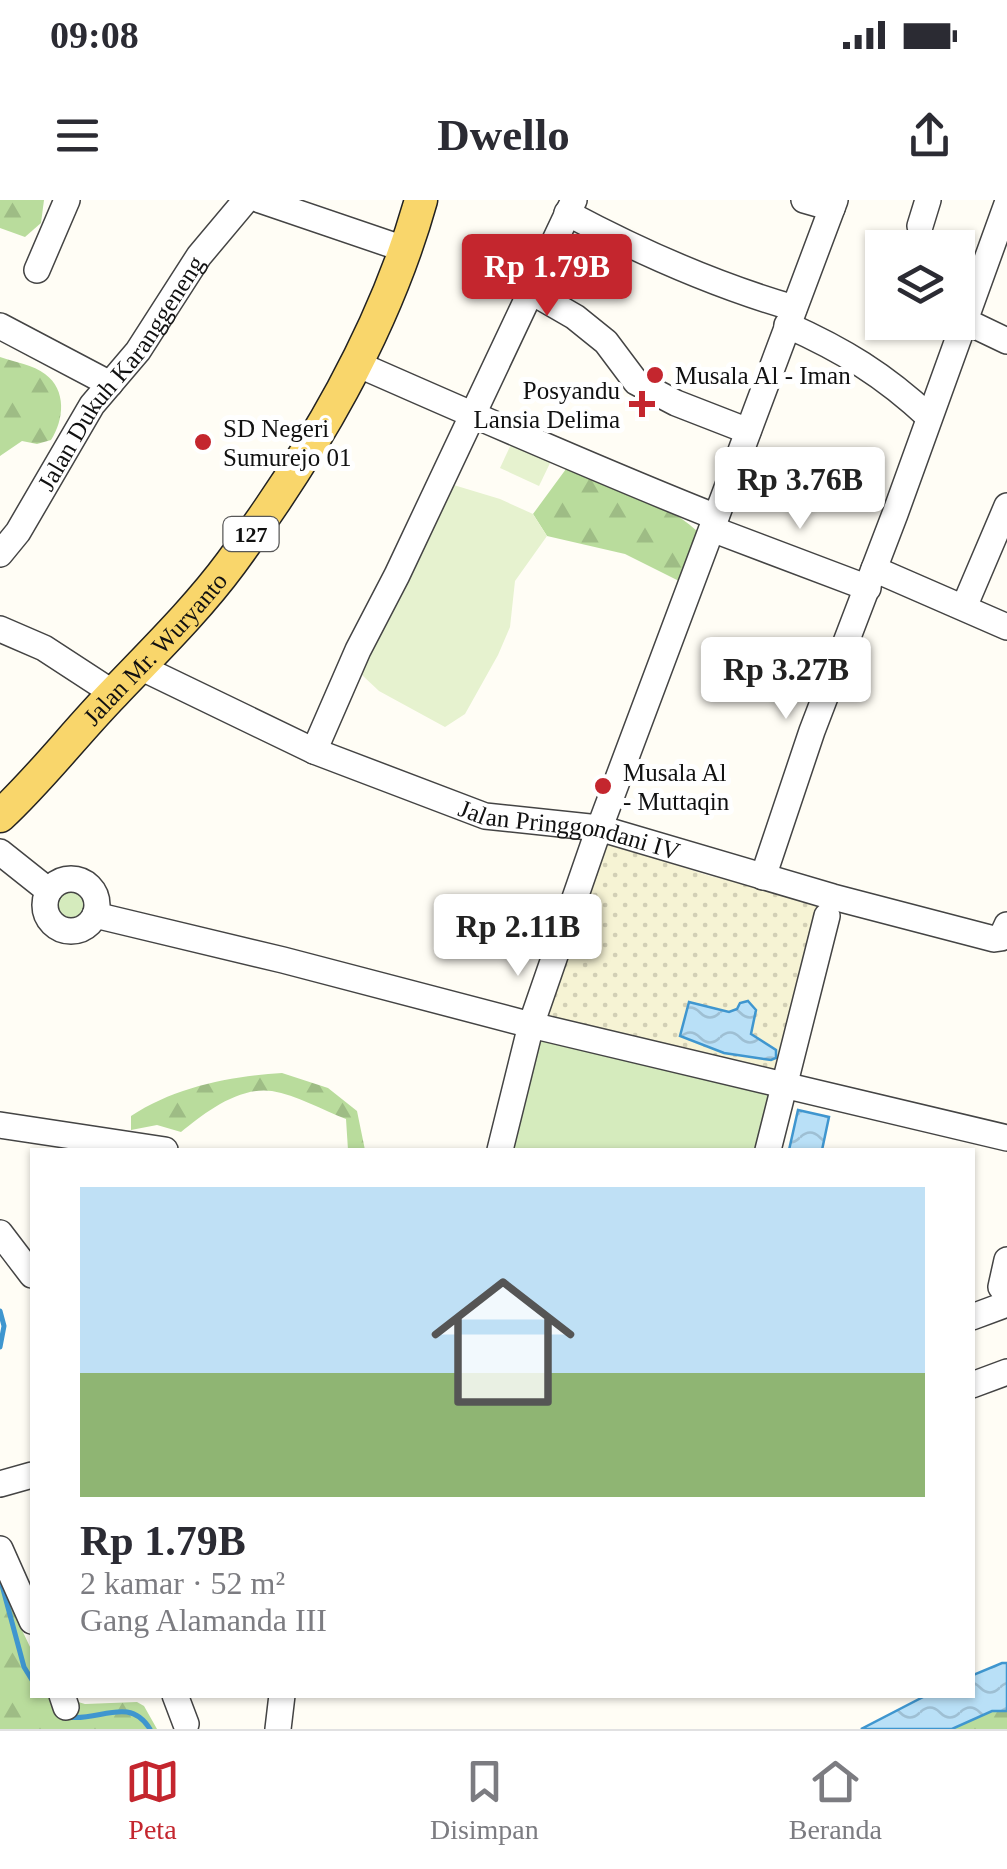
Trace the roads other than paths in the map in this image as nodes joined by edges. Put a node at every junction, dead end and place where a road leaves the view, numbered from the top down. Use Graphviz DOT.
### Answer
graph roads {
  1 [pos="67,200"];
  2 [pos="246,200"];
  3 [pos="260,200"];
  4 [pos="421,200"];
  5 [pos="804,200"];
  6 [pos="928,200"];
  7 [pos="833,204"];
  8 [pos="1007,204"];
  9 [pos="566,205"];
  10 [pos="920,226"];
  11 [pos="407,250"];
  12 [pos="37,270"];
  13 [pos="975,290"];
  14 [pos="530,291"];
  15 [pos="790,316"];
  16 [pos="0,326"];
  17 [pos="975,326"];
  18 [pos="957,340"];
  19 [pos="1007,342"];
  20 [pos="357,364"];
  21 [pos="110,384"];
  22 [pos="472,415"];
  23 [pos="929,417"];
  24 [pos="748,430"];
  25 [pos="1007,506"];
  26 [pos="714,523"];
  27 [pos="0,554"];
  28 [pos="871,578"];
  29 [pos="964,607"];
  30 [pos="1007,627"];
  31 [pos="0,629"];
  32 [pos="140,666"];
  33 [pos="114,694"];
  34 [pos="314,751"];
  35 [pos="0,816"];
  36 [pos="599,828"];
  37 [pos="0,852"];
  38 [pos="763,877"];
  39 [pos="49,892"];
  40 [pos="95,915"];
  41 [pos="827,916"];
  42 [pos="1007,924"];
  43 [pos="531,1025"];
  44 [pos="784,1084"];
  45 [pos="0,1124"];
  46 [pos="1007,1138"];
  47 [pos="152,1148"];
  48 [pos="500,1148"];
  49 [pos="768,1148"];
  50 [pos="0,1233"];
  51 [pos="1007,1260"];
  52 [pos="30,1271"];
  53 [pos="1004,1295"];
  54 [pos="975,1315"];
  55 [pos="1007,1372"];
  56 [pos="975,1384"];
  57 [pos="30,1476"];
  58 [pos="0,1484"];
  59 [pos="0,1549"];
  60 [pos="30,1611"];
  61 [pos="176,1698"];
  62 [pos="282,1698"];
  63 [pos="186,1724"];
  64 [pos="278,1729"];
  1 -- 12 [label="street"];
  2 -- 21 [label="street, Jalan Dukuh Karanggeneng"];
  3 -- 11 [label="street"];
  4 -- 11 [label="main road, Jalan Mr. Wuryanto / 127"];
  5 -- 7 [label="street"];
  6 -- 10 [label="street"];
  7 -- 15 [label="street"];
  8 -- 13 [label="street"];
  9 -- 14 [label="street"];
  9 -- 15 [label="street"];
  11 -- 20 [label="main road, Jalan Mr. Wuryanto / 127"];
  14 -- 22 [label="street"];
  14 -- 24 [label="street"];
  15 -- 23 [label="street"];
  15 -- 24 [label="street"];
  16 -- 21 [label="street"];
  17 -- 19 [label="street"];
  18 -- 23 [label="street"];
  20 -- 22 [label="street"];
  20 -- 32 [label="main road, Jalan Mr. Wuryanto / 127"];
  21 -- 27 [label="street, Jalan Dukuh Karanggeneng"];
  22 -- 26 [label="street"];
  22 -- 34 [label="street"];
  23 -- 28 [label="street"];
  24 -- 26 [label="street"];
  25 -- 29 [label="street"];
  26 -- 28 [label="street"];
  26 -- 36 [label="street"];
  28 -- 29 [label="street"];
  28 -- 38 [label="street"];
  29 -- 30 [label="street"];
  31 -- 33 [label="street"];
  32 -- 33 [label="main road, Jalan Mr. Wuryanto / 127"];
  32 -- 34 [label="street, Jalan Pringgondani IV"];
  33 -- 35 [label="main road, Jalan Mr. Wuryanto / 127"];
  34 -- 36 [label="street, Jalan Pringgondani IV"];
  36 -- 38 [label="street, Jalan Pringgondani IV"];
  36 -- 43 [label="street"];
  37 -- 39 [label="street"];
  38 -- 42 [label="street, Jalan Pringgondani IV"];
  39 -- 40 [label="street"];
  39 -- 40 [label="street"];
  40 -- 43 [label="street"];
  41 -- 44 [label="street"];
  43 -- 44 [label="street"];
  43 -- 48 [label="street"];
  44 -- 46 [label="street"];
  44 -- 49 [label="street"];
  45 -- 47 [label="street"];
  50 -- 52 [label="street"];
  51 -- 53 [label="street"];
  53 -- 54 [label="street"];
  55 -- 56 [label="street"];
  57 -- 58 [label="street"];
  59 -- 60 [label="street"];
  61 -- 63 [label="street"];
  62 -- 64 [label="street"];
}
